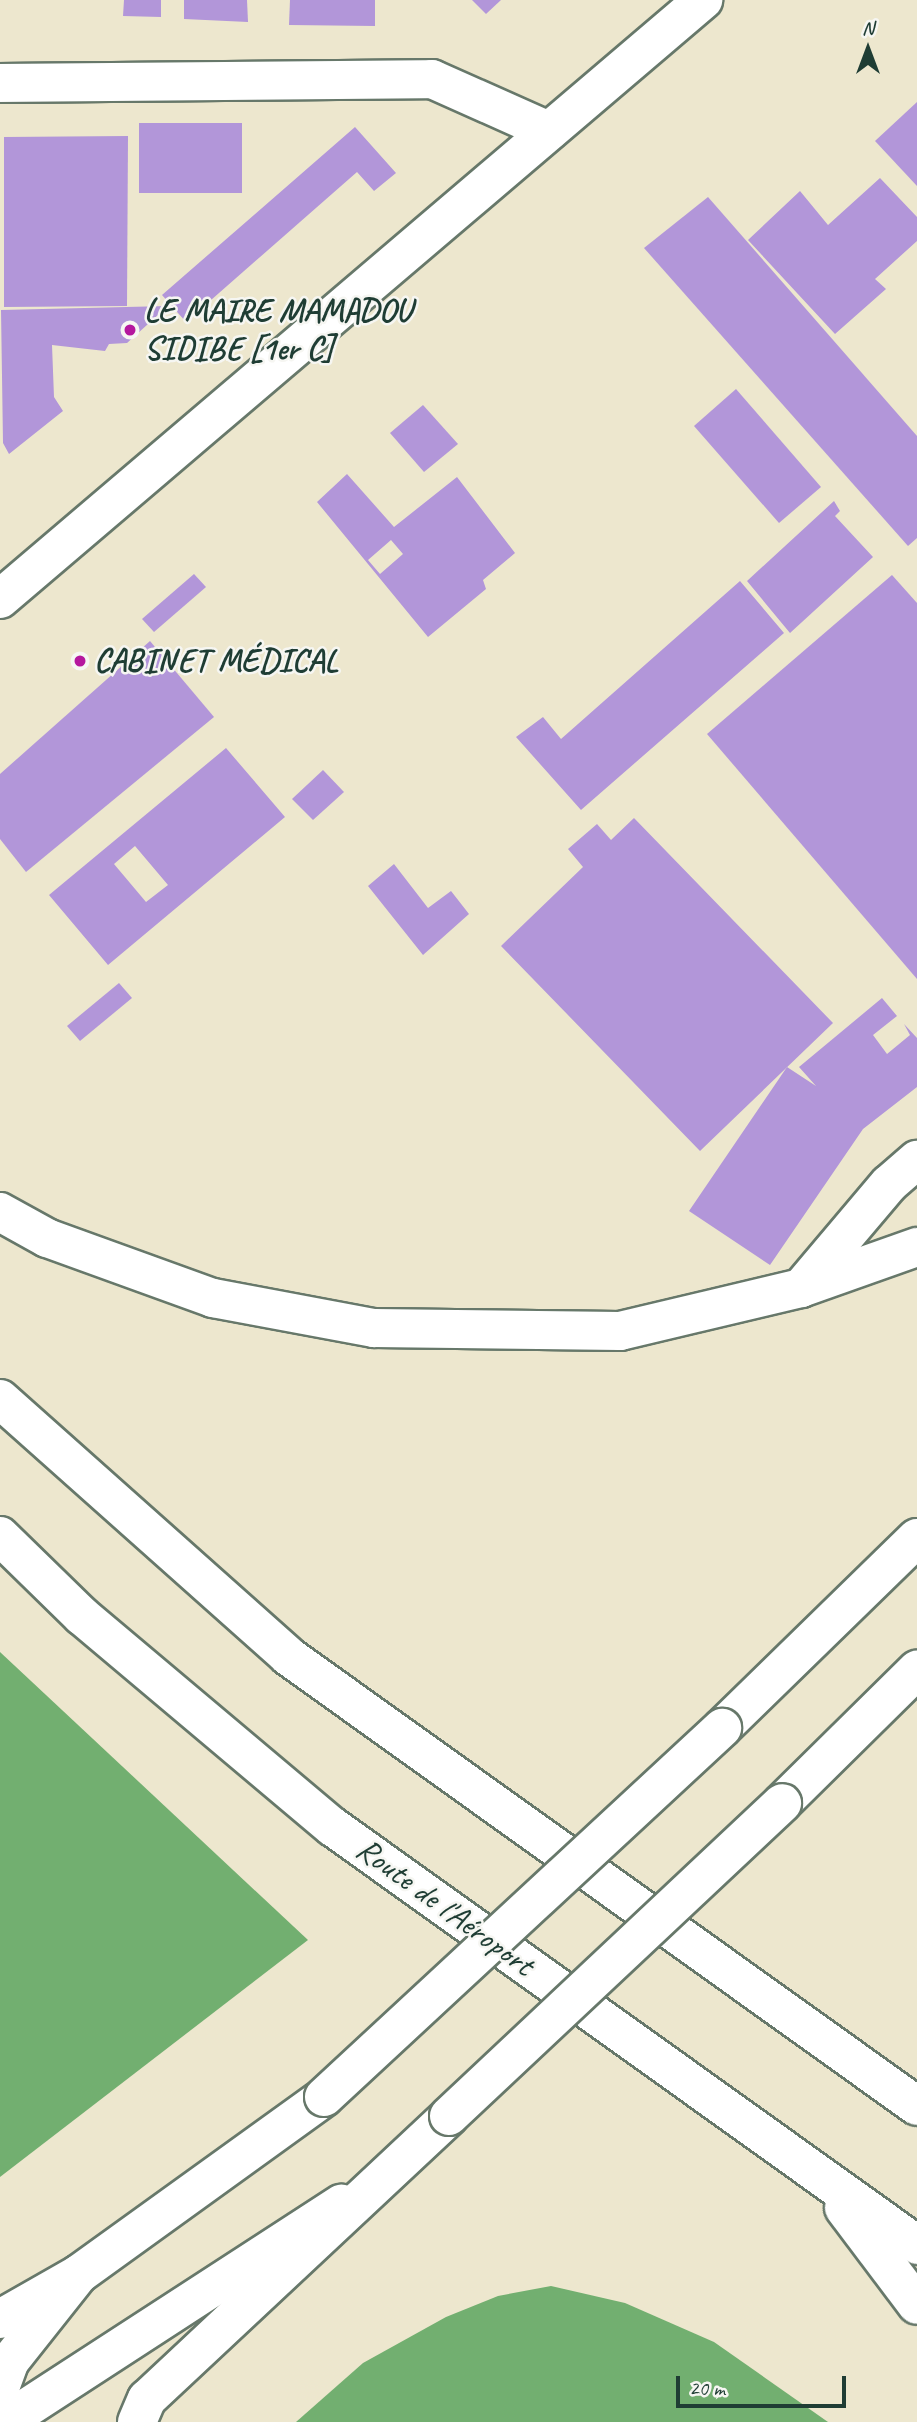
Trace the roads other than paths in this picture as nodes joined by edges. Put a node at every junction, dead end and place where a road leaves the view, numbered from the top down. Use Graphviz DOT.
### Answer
graph roads {
  1 [pos="703,0"];
  2 [pos="0,83"];
  3 [pos="549,131"];
  4 [pos="0,599"];
  5 [pos="917,1160"];
  6 [pos="0,1212"];
  7 [pos="917,1247"];
  8 [pos="801,1288"];
  9 [pos="0,1399"];
  10 [pos="0,1536"];
  11 [pos="917,1538"];
  12 [pos="917,1670"];
  13 [pos="917,1680"];
  14 [pos="886,1702"];
  15 [pos="917,2106"];
  16 [pos="380,2178"];
  17 [pos="824,2181"];
  18 [pos="917,2245"];
  19 [pos="79,2274"];
  20 [pos="917,2305"];
  21 [pos="0,2319"];
  22 [pos="0,2388"];
  23 [pos="5,2422"];
  24 [pos="137,2422"];
  1 -- 3 [label="main road"];
  2 -- 3 [label="main road"];
  3 -- 4 [label="main road"];
  5 -- 8 [label="main road"];
  6 -- 8 [label="main road"];
  7 -- 8 [label="main road"];
  9 -- 15 [label="main road"];
  10 -- 17 [label="main road, Route de l'Aéroport"];
  11 -- 19 [label="main road, bridge"];
  12 -- 14 [label="main road"];
  13 -- 14 [label="main road"];
  14 -- 16 [label="main road, bridge"];
  16 -- 23 [label="main road"];
  16 -- 24 [label="main road"];
  17 -- 18 [label="main road, Route de l'Aéroport"];
  17 -- 20 [label="main road"];
  19 -- 21 [label="main road"];
  19 -- 22 [label="main road"];
}
